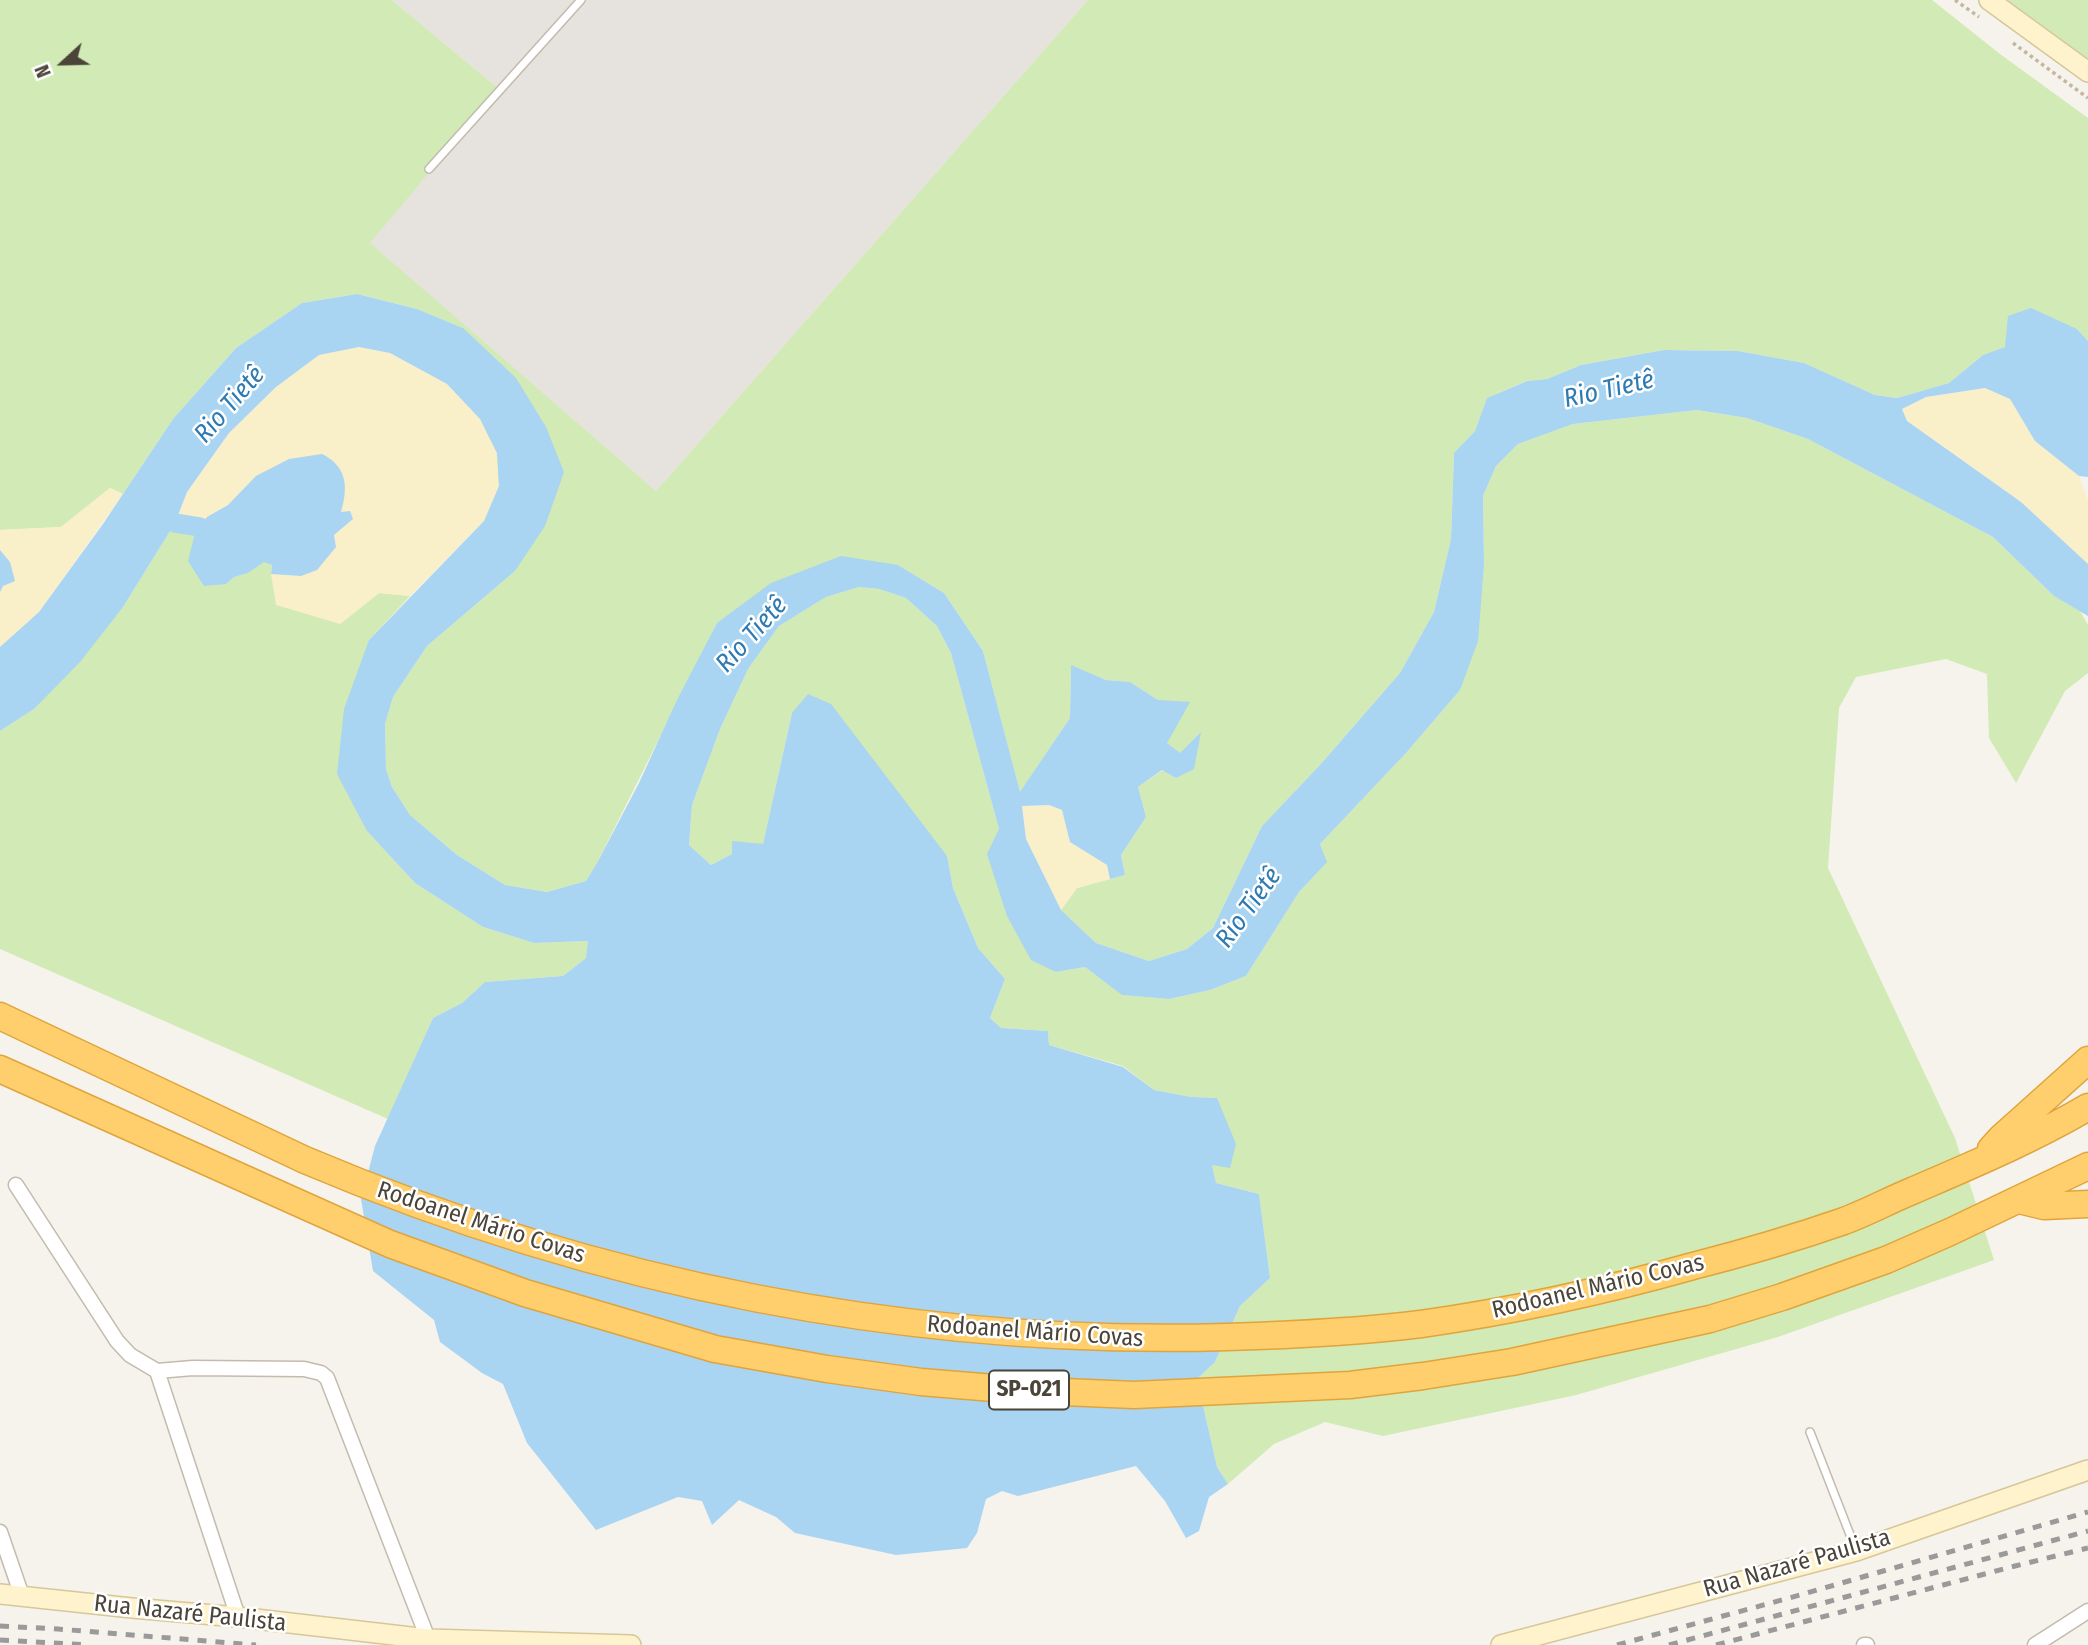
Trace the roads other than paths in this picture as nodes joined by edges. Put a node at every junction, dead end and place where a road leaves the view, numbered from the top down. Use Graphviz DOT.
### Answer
graph roads {
  1 [pos="581,0"];
  2 [pos="1989,0"];
  3 [pos="2088,72"];
  4 [pos="429,169"];
  5 [pos="0,1016"];
  6 [pos="2081,1065"];
  7 [pos="0,1069"];
  8 [pos="2088,1107"];
  9 [pos="1981,1161"];
  10 [pos="2083,1169"];
  11 [pos="16,1185"];
  12 [pos="2019,1200"];
  13 [pos="2088,1204"];
  14 [pos="157,1371"];
  15 [pos="1810,1432"];
  16 [pos="2088,1470"];
  17 [pos="0,1532"];
  18 [pos="1856,1551"];
  19 [pos="0,1594"];
  20 [pos="22,1596"];
  21 [pos="2088,1611"];
  22 [pos="237,1617"];
  23 [pos="429,1639"];
  24 [pos="631,1645"];
  25 [pos="1501,1645"];
  26 [pos="2035,1645"];
  1 -- 4 [label="lane"];
  2 -- 3 [label="main road"];
  5 -- 9 [label="highway, Rodoanel Mário Covas / SP-021"];
  6 -- 9 [label="highway"];
  7 -- 12 [label="highway, Rodoanel Mário Covas / SP-021"];
  8 -- 9 [label="highway, Rodoanel Mário Covas / SP-021"];
  10 -- 12 [label="highway, Rodoanel Mário Covas / SP-021"];
  11 -- 14 [label="street"];
  12 -- 13 [label="highway"];
  14 -- 22 [label="street"];
  14 -- 23 [label="street"];
  15 -- 18 [label="lane"];
  16 -- 18 [label="main road, Rua Nazaré Paulista"];
  17 -- 20 [label="street"];
  18 -- 25 [label="main road, Rua Nazaré Paulista"];
  19 -- 20 [label="main road, Rua Nazaré Paulista"];
  20 -- 22 [label="main road, Rua Nazaré Paulista"];
  21 -- 26 [label="street"];
  22 -- 23 [label="main road, Rua Nazaré Paulista"];
  23 -- 24 [label="main road, Rua Nazaré Paulista"];
}
